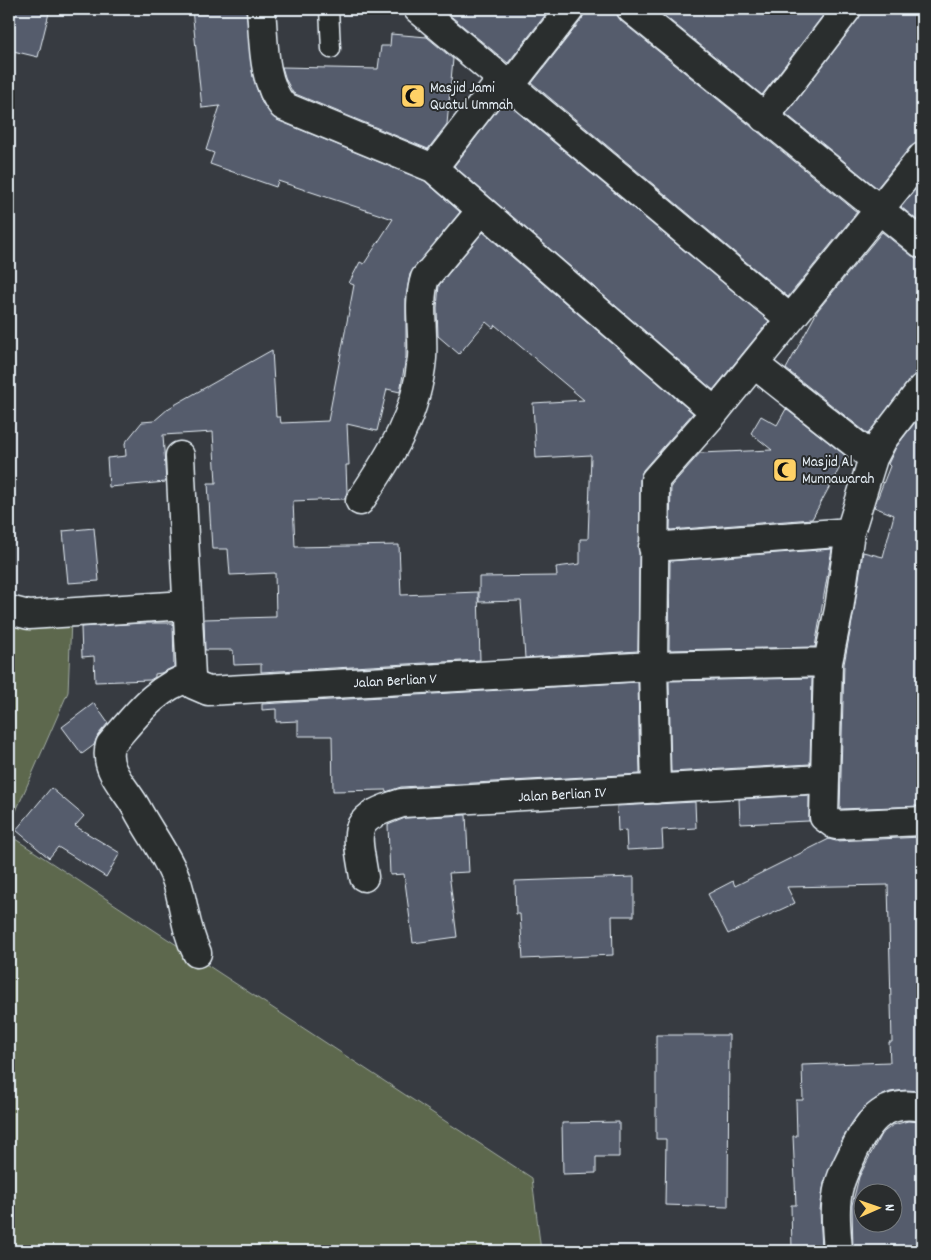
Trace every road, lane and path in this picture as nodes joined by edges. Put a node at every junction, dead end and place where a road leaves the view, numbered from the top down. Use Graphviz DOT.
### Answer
graph roads {
  1 [pos="261,9"];
  2 [pos="329,9"];
  3 [pos="418,9"];
  4 [pos="570,9"];
  5 [pos="631,9"];
  6 [pos="847,9"];
  7 [pos="331,50"];
  8 [pos="506,82"];
  9 [pos="764,118"];
  10 [pos="922,157"];
  11 [pos="433,168"];
  12 [pos="880,208"];
  13 [pos="480,212"];
  14 [pos="922,244"];
  15 [pos="789,318"];
  16 [pos="754,364"];
  17 [pos="922,388"];
  18 [pos="715,412"];
  19 [pos="180,456"];
  20 [pos="873,458"];
  21 [pos="360,501"];
  22 [pos="850,532"];
  23 [pos="653,547"];
  24 [pos="186,605"];
  25 [pos="9,610"];
  26 [pos="828,662"];
  27 [pos="653,666"];
  28 [pos="191,677"];
  29 [pos="823,779"];
  30 [pos="656,789"];
  31 [pos="922,821"];
  32 [pos="364,877"];
  33 [pos="198,952"];
  34 [pos="922,1107"];
  35 [pos="838,1251"];
  1 -- 11 [label="street"];
  2 -- 7 [label="lane"];
  3 -- 8 [label="street"];
  4 -- 8 [label="street"];
  5 -- 9 [label="street"];
  6 -- 9 [label="street"];
  8 -- 11 [label="street"];
  8 -- 15 [label="street"];
  9 -- 12 [label="street"];
  10 -- 12 [label="street"];
  11 -- 13 [label="street"];
  12 -- 14 [label="street"];
  12 -- 15 [label="street"];
  13 -- 18 [label="street"];
  13 -- 21 [label="street"];
  15 -- 16 [label="street"];
  16 -- 18 [label="street"];
  16 -- 20 [label="street"];
  17 -- 20 [label="street"];
  18 -- 23 [label="street"];
  19 -- 24 [label="street"];
  20 -- 22 [label="street"];
  22 -- 23 [label="street"];
  22 -- 26 [label="street"];
  23 -- 27 [label="street"];
  24 -- 25 [label="street"];
  24 -- 28 [label="street"];
  26 -- 27 [label="street, Jalan Berlian V"];
  26 -- 29 [label="street"];
  27 -- 28 [label="street, Jalan Berlian V"];
  27 -- 30 [label="street"];
  28 -- 33 [label="street"];
  29 -- 30 [label="street, Jalan Berlian IV"];
  29 -- 31 [label="street"];
  30 -- 32 [label="street, Jalan Berlian IV"];
  34 -- 35 [label="street"];
}
